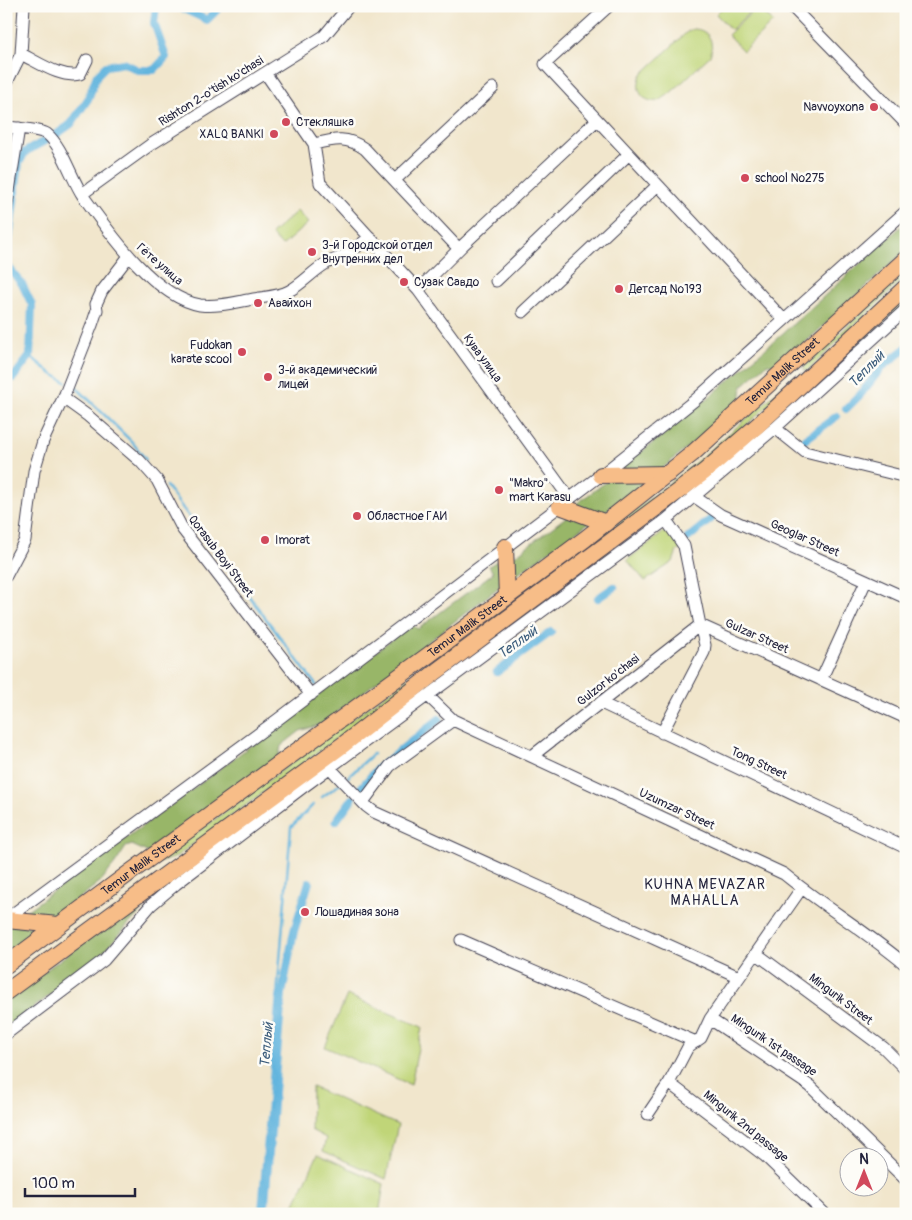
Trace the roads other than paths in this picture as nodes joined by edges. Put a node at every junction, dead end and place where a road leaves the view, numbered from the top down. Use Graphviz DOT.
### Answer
graph roads {
  1 [pos="24,6"];
  2 [pos="349,6"];
  3 [pos="609,6"];
  4 [pos="790,6"];
  5 [pos="21,54"];
  6 [pos="87,60"];
  7 [pos="266,74"];
  8 [pos="6,84"];
  9 [pos="493,88"];
  10 [pos="597,120"];
  11 [pos="906,124"];
  12 [pos="6,127"];
  13 [pos="19,128"];
  14 [pos="314,144"];
  15 [pos="629,154"];
  16 [pos="395,180"];
  17 [pos="658,185"];
  18 [pos="82,194"];
  19 [pos="6,210"];
  20 [pos="906,210"];
  21 [pos="370,237"];
  22 [pos="459,249"];
  23 [pos="129,256"];
  24 [pos="906,258"];
  25 [pos="496,281"];
  26 [pos="906,287"];
  27 [pos="418,290"];
  28 [pos="906,309"];
  29 [pos="523,312"];
  30 [pos="784,320"];
  31 [pos="789,367"];
  32 [pos="804,383"];
  33 [pos="67,388"];
  34 [pos="775,428"];
  35 [pos="668,474"];
  36 [pos="601,475"];
  37 [pos="906,477"];
  38 [pos="695,497"];
  39 [pos="565,503"];
  40 [pos="666,520"];
  41 [pos="606,523"];
  42 [pos="505,547"];
  43 [pos="7,572"];
  44 [pos="866,581"];
  45 [pos="507,597"];
  46 [pos="906,598"];
  47 [pos="700,625"];
  48 [pos="821,680"];
  49 [pos="311,694"];
  50 [pos="428,696"];
  51 [pos="601,703"];
  52 [pos="906,718"];
  53 [pos="453,720"];
  54 [pos="662,734"];
  55 [pos="347,748"];
  56 [pos="532,756"];
  57 [pos="330,768"];
  58 [pos="363,802"];
  59 [pos="230,827"];
  60 [pos="251,828"];
  61 [pos="906,848"];
  62 [pos="128,874"];
  63 [pos="801,888"];
  64 [pos="145,890"];
  65 [pos="6,919"];
  66 [pos="58,925"];
  67 [pos="461,940"];
  68 [pos="757,954"];
  69 [pos="6,965"];
  70 [pos="906,965"];
  71 [pos="739,977"];
  72 [pos="6,992"];
  73 [pos="710,1019"];
  74 [pos="6,1034"];
  75 [pos="696,1042"];
  76 [pos="906,1070"];
  77 [pos="669,1083"];
  78 [pos="648,1114"];
  79 [pos="906,1180"];
  80 [pos="826,1214"];
  1 -- 5 [label="street"];
  2 -- 7 [label="street, Rishton 2-o'tish ko'chasi"];
  3 -- 10 [label="street"];
  4 -- 11 [label="street"];
  5 -- 6 [label="street"];
  5 -- 8 [label="street"];
  7 -- 14 [label="street"];
  7 -- 18 [label="street, Rishton 2-o'tish ko'chasi"];
  9 -- 16 [label="street"];
  10 -- 15 [label="street"];
  10 -- 22 [label="street"];
  12 -- 13 [label="street, Гёте улица"];
  13 -- 18 [label="street, Гёте улица"];
  13 -- 19 [label="street"];
  14 -- 16 [label="street"];
  14 -- 21 [label="street, Кува улица"];
  15 -- 17 [label="street"];
  15 -- 25 [label="street"];
  16 -- 22 [label="street"];
  17 -- 29 [label="street"];
  17 -- 30 [label="street"];
  18 -- 23 [label="street, Гёте улица"];
  20 -- 30 [label="street"];
  21 -- 23 [label="street, Гёте улица"];
  21 -- 27 [label="street, Кува улица"];
  22 -- 27 [label="street"];
  23 -- 33 [label="street"];
  24 -- 31 [label="highway, Temur Malik Street"];
  26 -- 32 [label="highway, Temur Malik Street"];
  27 -- 39 [label="street, Кува улица"];
  28 -- 34 [label="street"];
  30 -- 36 [label="street"];
  31 -- 32 [label="highway"];
  31 -- 35 [label="highway, Temur Malik Street"];
  32 -- 55 [label="highway, Temur Malik Street"];
  33 -- 43 [label="street"];
  33 -- 49 [label="street, Qorasub Boyi Street"];
  34 -- 37 [label="street"];
  34 -- 38 [label="street"];
  35 -- 36 [label="highway"];
  35 -- 41 [label="highway, Temur Malik Street"];
  36 -- 39 [label="street"];
  38 -- 40 [label="street"];
  38 -- 44 [label="street, Geoglar Street"];
  39 -- 41 [label="highway"];
  39 -- 42 [label="street"];
  40 -- 47 [label="street"];
  40 -- 50 [label="street"];
  41 -- 45 [label="highway, Temur Malik Street"];
  42 -- 45 [label="highway"];
  42 -- 49 [label="street"];
  44 -- 46 [label="street, Geoglar Street"];
  44 -- 48 [label="street"];
  45 -- 62 [label="highway, Temur Malik Street"];
  47 -- 48 [label="street, Gulzar Street"];
  47 -- 51 [label="street, Gulzor ko'chasi"];
  47 -- 54 [label="street"];
  48 -- 52 [label="street, Gulzar Street"];
  49 -- 65 [label="street"];
  50 -- 53 [label="street, Uzumzar Street"];
  50 -- 55 [label="street"];
  51 -- 54 [label="street, Tong Street"];
  51 -- 56 [label="street, Gulzor ko'chasi"];
  53 -- 56 [label="street, Uzumzar Street"];
  53 -- 58 [label="street"];
  54 -- 61 [label="street, Tong Street"];
  55 -- 57 [label="street"];
  55 -- 59 [label="highway, Temur Malik Street"];
  56 -- 63 [label="street, Uzumzar Street"];
  57 -- 58 [label="street"];
  57 -- 60 [label="street"];
  58 -- 71 [label="street"];
  59 -- 60 [label="street"];
  59 -- 64 [label="highway, Temur Malik Street"];
  60 -- 74 [label="street"];
  62 -- 64 [label="highway"];
  62 -- 66 [label="highway, Temur Malik Street"];
  63 -- 68 [label="street"];
  63 -- 70 [label="street, Uzumzar Street"];
  64 -- 72 [label="highway, Temur Malik Street"];
  65 -- 66 [label="highway"];
  66 -- 69 [label="highway, Temur Malik Street"];
  67 -- 75 [label="street"];
  68 -- 71 [label="street"];
  68 -- 76 [label="street, Mingurik Street"];
  71 -- 73 [label="street"];
  73 -- 75 [label="street"];
  73 -- 79 [label="street, Mingurik 1st passage"];
  75 -- 77 [label="street"];
  77 -- 78 [label="street"];
  77 -- 80 [label="street, Mingurik 2nd passage"];
}
